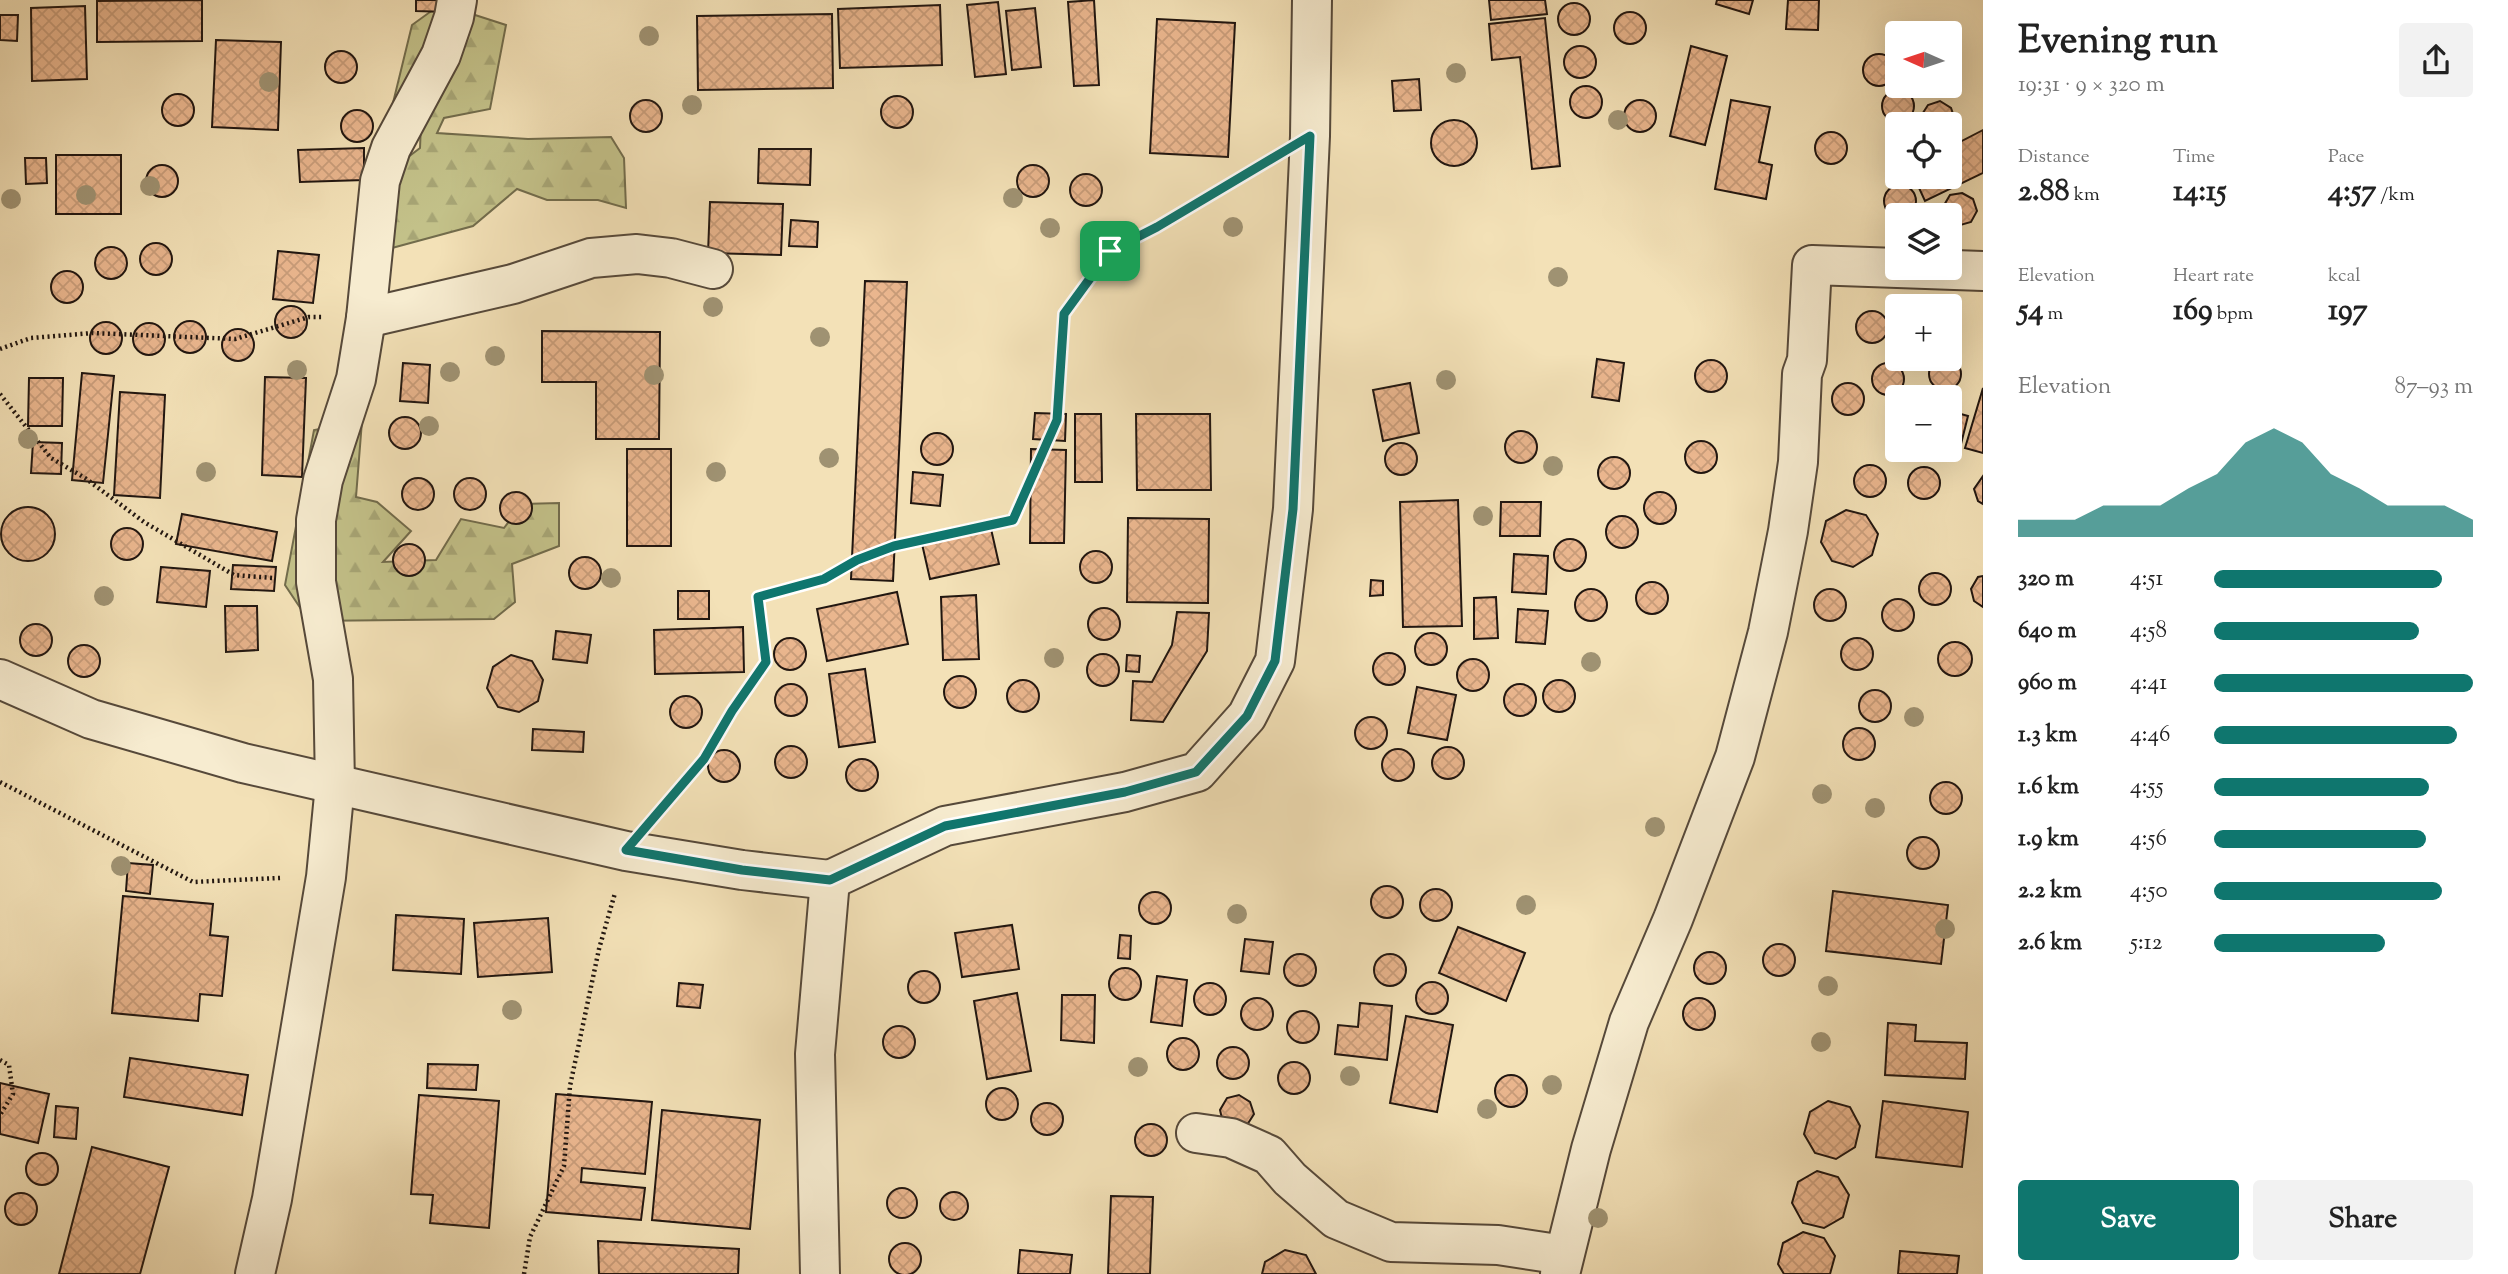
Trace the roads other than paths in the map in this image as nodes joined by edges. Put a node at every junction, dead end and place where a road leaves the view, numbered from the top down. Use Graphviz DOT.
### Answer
graph roads {
  1 [pos="457,0"];
  2 [pos="1312,0"];
  3 [pos="713,269"];
  4 [pos="1983,271"];
  5 [pos="366,318"];
  6 [pos="0,679"];
  7 [pos="335,785"];
  8 [pos="830,880"];
  9 [pos="1196,1133"];
  10 [pos="1562,1265"];
  11 [pos="255,1274"];
  12 [pos="820,1274"];
  1 -- 5 [label="street"];
  2 -- 8 [label="street"];
  3 -- 5 [label="street"];
  4 -- 10 [label="street"];
  5 -- 7 [label="street"];
  6 -- 7 [label="street"];
  7 -- 8 [label="street"];
  7 -- 11 [label="street"];
  8 -- 12 [label="street"];
  9 -- 10 [label="street"];
}
